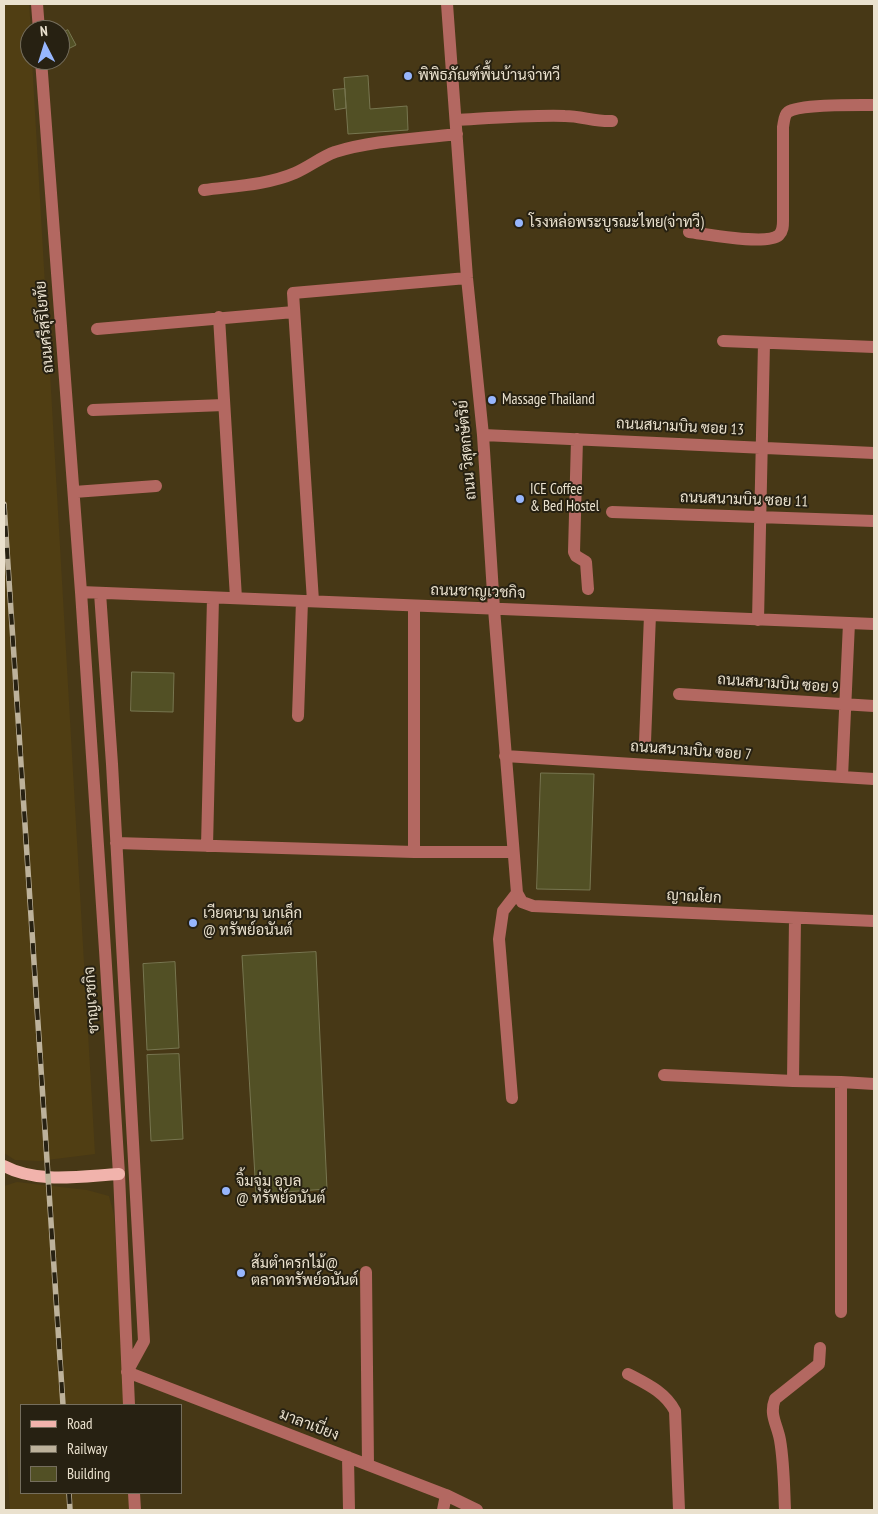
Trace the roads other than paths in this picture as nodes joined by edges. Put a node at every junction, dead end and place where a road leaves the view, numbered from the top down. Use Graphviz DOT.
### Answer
graph roads {
  1 [pos="37,4"];
  2 [pos="448,4"];
  3 [pos="38,20"];
  4 [pos="42,70"];
  5 [pos="874,105"];
  6 [pos="456,120"];
  7 [pos="612,121"];
  8 [pos="457,134"];
  9 [pos="204,190"];
  10 [pos="689,232"];
  11 [pos="467,278"];
  12 [pos="294,312"];
  13 [pos="219,317"];
  14 [pos="97,329"];
  15 [pos="723,341"];
  16 [pos="764,343"];
  17 [pos="874,347"];
  18 [pos="224,405"];
  19 [pos="93,410"];
  20 [pos="484,435"];
  21 [pos="577,439"];
  22 [pos="762,448"];
  23 [pos="874,453"];
  24 [pos="156,486"];
  25 [pos="74,492"];
  26 [pos="612,512"];
  27 [pos="760,517"];
  28 [pos="874,521"];
  29 [pos="588,589"];
  30 [pos="81,592"];
  31 [pos="100,593"];
  32 [pos="213,598"];
  33 [pos="236,598"];
  34 [pos="307,601"];
  35 [pos="414,606"];
  36 [pos="494,609"];
  37 [pos="650,615"];
  38 [pos="758,620"];
  39 [pos="849,623"];
  40 [pos="874,624"];
  41 [pos="680,694"];
  42 [pos="846,705"];
  43 [pos="874,706"];
  44 [pos="298,716"];
  45 [pos="645,742"];
  46 [pos="505,756"];
  47 [pos="842,777"];
  48 [pos="874,779"];
  49 [pos="116,843"];
  50 [pos="207,846"];
  51 [pos="414,852"];
  52 [pos="513,852"];
  53 [pos="517,893"];
  54 [pos="795,918"];
  55 [pos="874,921"];
  56 [pos="664,1075"];
  57 [pos="793,1081"];
  58 [pos="841,1082"];
  59 [pos="874,1084"];
  60 [pos="512,1098"];
  61 [pos="4,1166"];
  62 [pos="136,1173"];
  63 [pos="119,1174"];
  64 [pos="366,1272"];
  65 [pos="841,1312"];
  66 [pos="820,1348"];
  67 [pos="127,1372"];
  68 [pos="628,1374"];
  69 [pos="129,1404"];
  70 [pos="348,1458"];
  71 [pos="368,1465"];
  72 [pos="134,1494"];
  73 [pos="446,1495"];
  74 [pos="135,1510"];
  75 [pos="349,1510"];
  76 [pos="443,1510"];
  77 [pos="477,1510"];
  78 [pos="679,1510"];
  79 [pos="784,1510"];
  1 -- 3 [label="street"];
  2 -- 6 [label="street, ถนน วิสุตกษัตริย์"];
  4 -- 25 [label="street, ถนนศรีสุริโยทัย"];
  5 -- 10 [label="street"];
  6 -- 7 [label="street"];
  6 -- 8 [label="street, ถนน วิสุตกษัตริย์"];
  8 -- 9 [label="street"];
  8 -- 11 [label="street, ถนน วิสุตกษัตริย์"];
  11 -- 12 [label="street"];
  11 -- 20 [label="street, ถนน วิสุตกษัตริย์"];
  12 -- 13 [label="street"];
  12 -- 34 [label="street"];
  13 -- 14 [label="street"];
  13 -- 18 [label="street"];
  15 -- 16 [label="street"];
  16 -- 17 [label="street"];
  16 -- 22 [label="street"];
  18 -- 19 [label="street"];
  18 -- 33 [label="street"];
  20 -- 21 [label="street, ถนนสนามบิน ซอย 13"];
  20 -- 36 [label="street, ถนน วิสุตกษัตริย์"];
  21 -- 22 [label="street, ถนนสนามบิน ซอย 13"];
  21 -- 29 [label="street"];
  22 -- 23 [label="street, ถนนสนามบิน ซอย 13"];
  22 -- 27 [label="street"];
  24 -- 25 [label="street"];
  25 -- 30 [label="street, ถนนศรีสุริโยทัย"];
  26 -- 27 [label="street, ถนนสนามบิน ซอย 11"];
  27 -- 28 [label="street, ถนนสนามบิน ซอย 11"];
  27 -- 38 [label="street"];
  30 -- 31 [label="street, ถนนชาญเวชกิจ"];
  30 -- 63 [label="street, ชาญเวชกิจ"];
  31 -- 32 [label="street, ถนนชาญเวชกิจ"];
  31 -- 49 [label="street"];
  32 -- 33 [label="street, ถนนชาญเวชกิจ"];
  32 -- 50 [label="street"];
  33 -- 34 [label="street, ถนนชาญเวชกิจ"];
  34 -- 35 [label="street, ถนนชาญเวชกิจ"];
  34 -- 44 [label="street"];
  35 -- 36 [label="street, ถนนชาญเวชกิจ"];
  35 -- 51 [label="street"];
  36 -- 37 [label="street, ถนนชาญเวชกิจ"];
  36 -- 46 [label="street, ถนน วิสุตกษัตริย์"];
  37 -- 38 [label="street, ถนนชาญเวชกิจ"];
  37 -- 45 [label="street"];
  38 -- 39 [label="street, ถนนชาญเวชกิจ"];
  39 -- 40 [label="street, ถนนชาญเวชกิจ"];
  39 -- 42 [label="street"];
  41 -- 42 [label="street, ถนนสนามบิน ซอย 9"];
  42 -- 43 [label="street, ถนนสนามบิน ซอย 9"];
  42 -- 47 [label="street"];
  46 -- 47 [label="street, ถนนสนามบิน ซอย 7"];
  46 -- 52 [label="street, ถนน วิสุตกษัตริย์"];
  47 -- 48 [label="street, ถนนสนามบิน ซอย 7"];
  49 -- 50 [label="street"];
  49 -- 62 [label="street"];
  50 -- 51 [label="street"];
  51 -- 52 [label="street"];
  52 -- 53 [label="street, ถนน วิสุตกษัตริย์"];
  53 -- 54 [label="street, ญาณโยก"];
  53 -- 60 [label="street"];
  54 -- 55 [label="street, ญาณโยก"];
  54 -- 57 [label="street"];
  56 -- 57 [label="street"];
  57 -- 58 [label="street"];
  58 -- 59 [label="street"];
  58 -- 65 [label="street"];
  61 -- 63 [label="main road"];
  62 -- 63 [label="street"];
  62 -- 67 [label="street"];
  63 -- 67 [label="street, ชาญเวชกิจ"];
  64 -- 71 [label="street"];
  66 -- 79 [label="street"];
  67 -- 69 [label="street, ชาญเวชกิจ"];
  67 -- 70 [label="street, มาลาเบี่ยง"];
  68 -- 78 [label="street"];
  70 -- 71 [label="street, มาลาเบี่ยง"];
  70 -- 75 [label="street"];
  71 -- 73 [label="street, มาลาเบี่ยง"];
  72 -- 74 [label="street"];
  73 -- 76 [label="street"];
  73 -- 77 [label="street, มาลาเบี่ยง"];
}
